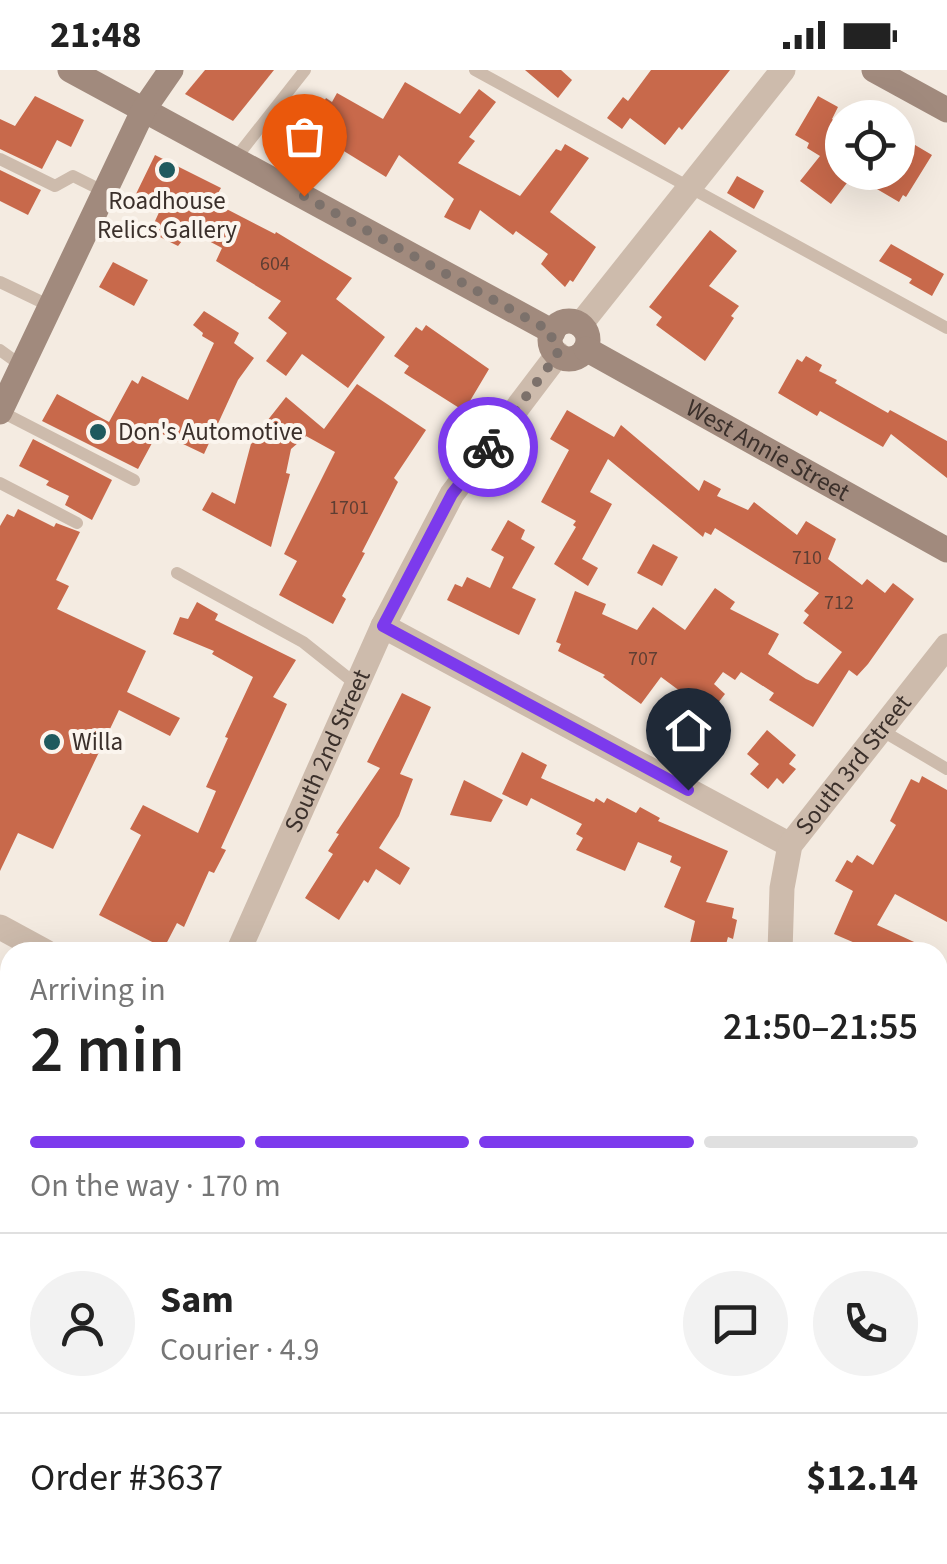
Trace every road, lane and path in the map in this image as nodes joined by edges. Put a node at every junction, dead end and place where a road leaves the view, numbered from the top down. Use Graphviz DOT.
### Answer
graph roads {
  1 [pos="70,70"];
  2 [pos="170,70"];
  3 [pos="305,70"];
  4 [pos="475,70"];
  5 [pos="783,70"];
  6 [pos="874,70"];
  7 [pos="144,109"];
  8 [pos="947,110"];
  9 [pos="0,158"];
  10 [pos="235,159"];
  11 [pos="691,188"];
  12 [pos="105,192"];
  13 [pos="0,282"];
  14 [pos="50,306"];
  15 [pos="947,328"];
  16 [pos="583,337"];
  17 [pos="555,343"];
  18 [pos="0,350"];
  19 [pos="11,378"];
  20 [pos="0,412"];
  21 [pos="134,480"];
  22 [pos="0,483"];
  23 [pos="77,524"];
  24 [pos="947,550"];
  25 [pos="177,573"];
  26 [pos="383,626"];
  27 [pos="947,646"];
  28 [pos="357,685"];
  29 [pos="881,730"];
  30 [pos="947,769"];
  31 [pos="790,845"];
  32 [pos="0,928"];
  33 [pos="27,942"];
  34 [pos="242,942"];
  35 [pos="780,942"];
  1 -- 7 [label="street"];
  2 -- 7 [label="street"];
  3 -- 10 [label="lane"];
  4 -- 11 [label="lane"];
  5 -- 11 [label="street"];
  6 -- 8 [label="street"];
  7 -- 10 [label="street"];
  7 -- 12 [label="street"];
  9 -- 12 [label="lane"];
  10 -- 17 [label="street"];
  11 -- 15 [label="lane"];
  11 -- 16 [label="street"];
  12 -- 14 [label="street"];
  13 -- 14 [label="lane"];
  14 -- 19 [label="street"];
  16 -- 17 [label="street"];
  16 -- 24 [label="street, West Annie Street"];
  17 -- 26 [label="street, South 2nd Street"];
  18 -- 19 [label="lane"];
  19 -- 20 [label="street"];
  20 -- 21 [label="lane"];
  22 -- 23 [label="lane"];
  25 -- 28 [label="lane"];
  26 -- 28 [label="street, South 2nd Street"];
  26 -- 31 [label="street"];
  27 -- 29 [label="street, South 3rd Street"];
  28 -- 34 [label="street, South 2nd Street"];
  29 -- 30 [label="lane"];
  29 -- 31 [label="street, South 3rd Street"];
  31 -- 35 [label="street, South 3rd Street"];
  32 -- 33 [label="street"];
}
